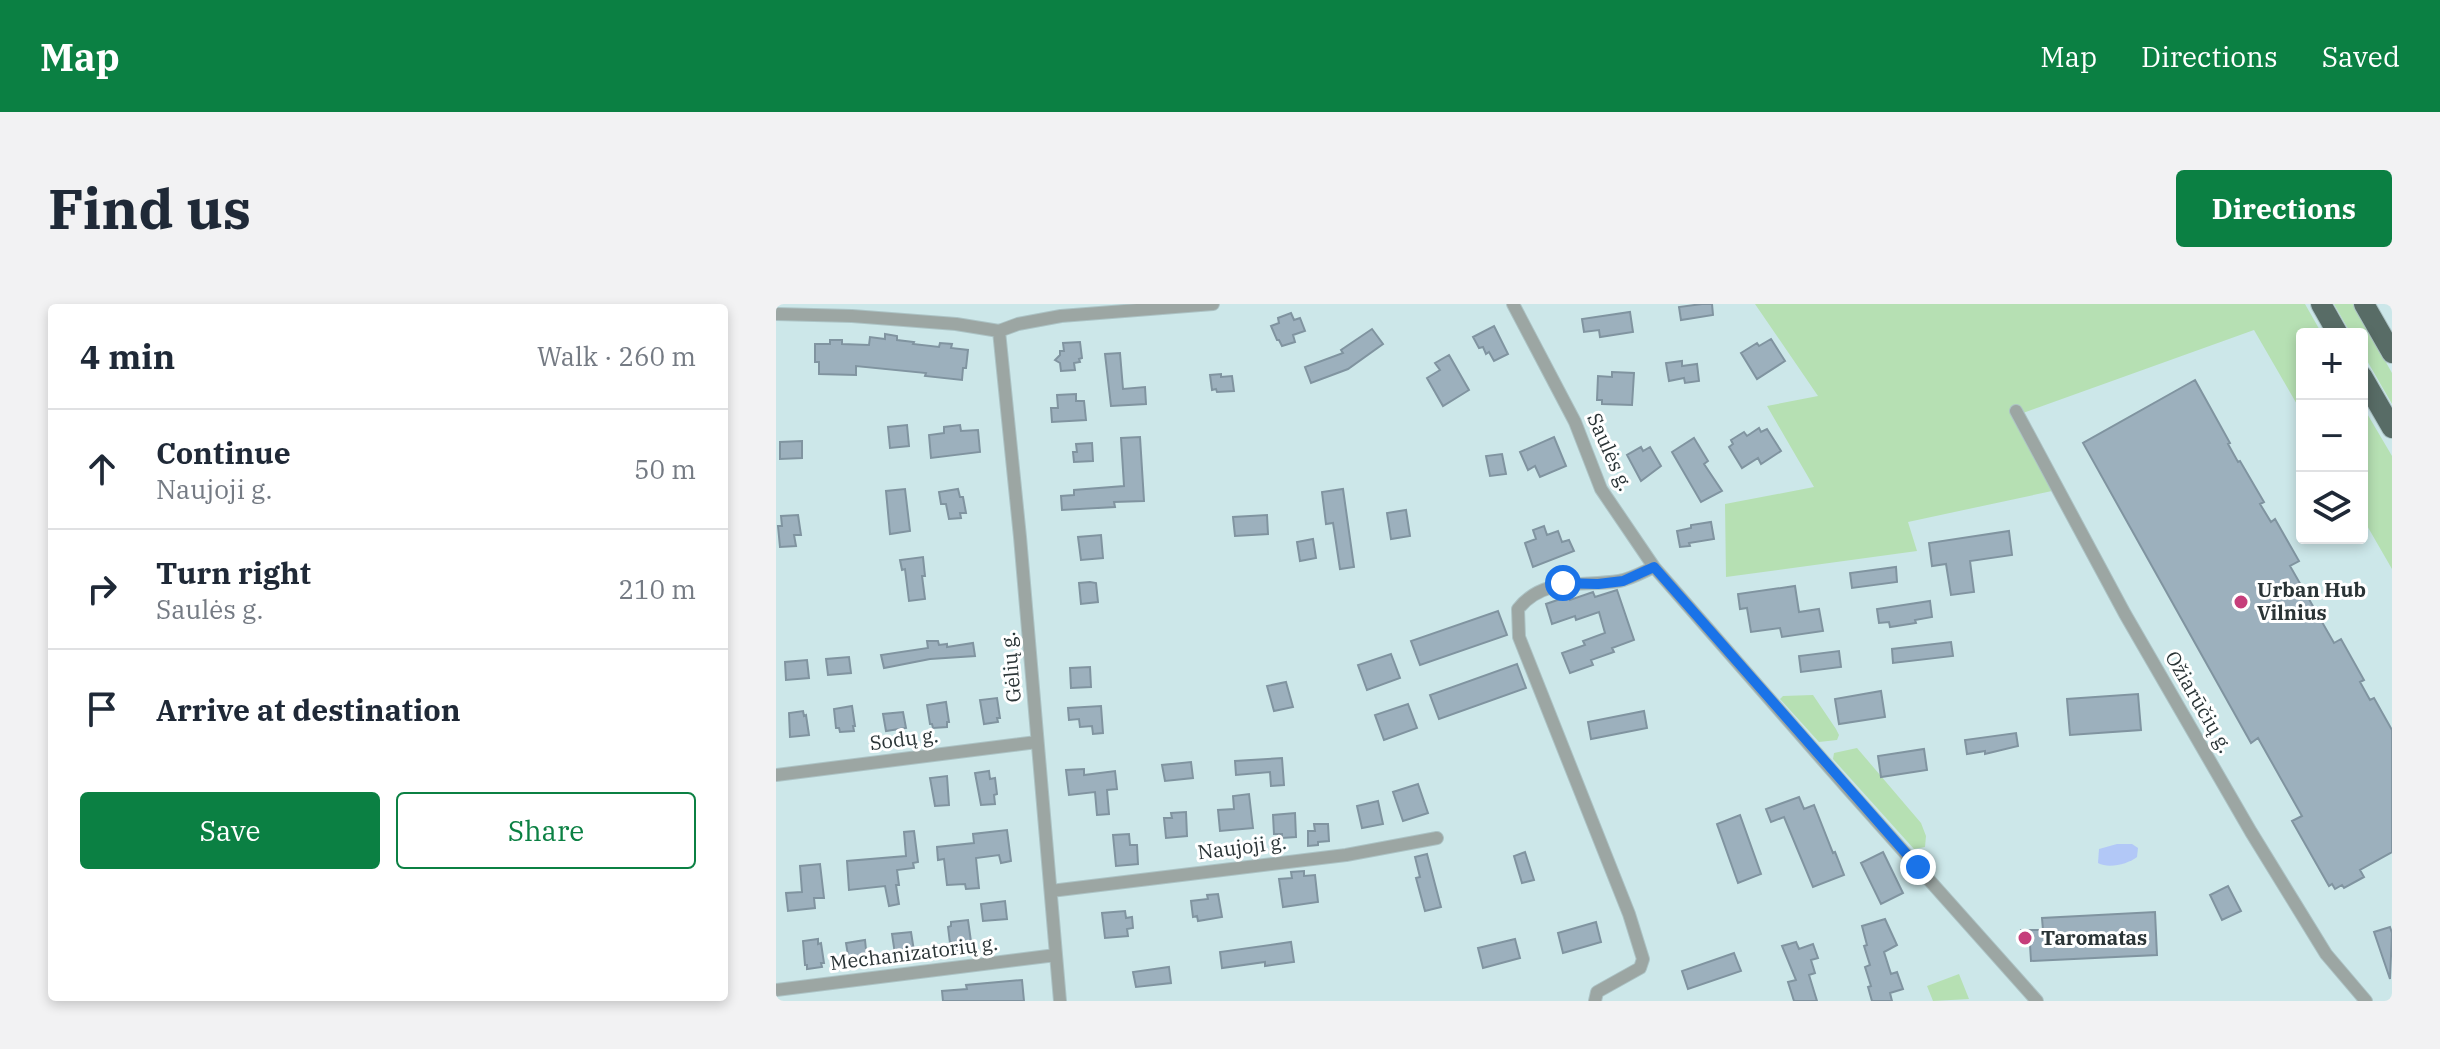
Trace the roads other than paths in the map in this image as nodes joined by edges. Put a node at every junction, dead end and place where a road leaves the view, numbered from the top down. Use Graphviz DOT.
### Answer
graph roads {
  1 [pos="1213,304"];
  2 [pos="1513,304"];
  3 [pos="2321,304"];
  4 [pos="2364,304"];
  5 [pos="1061,310"];
  6 [pos="776,314"];
  7 [pos="2335,328"];
  8 [pos="999,331"];
  9 [pos="2392,353"];
  10 [pos="2368,386"];
  11 [pos="2016,411"];
  12 [pos="2392,428"];
  13 [pos="1654,567"];
  14 [pos="1037,742"];
  15 [pos="776,775"];
  16 [pos="1437,838"];
  17 [pos="1051,891"];
  18 [pos="1056,955"];
  19 [pos="776,990"];
  20 [pos="1060,1001"];
  21 [pos="1595,1001"];
  22 [pos="2037,1001"];
  23 [pos="2366,1001"];
  1 -- 5 [label="street"];
  2 -- 13 [label="street, Saulės g."];
  3 -- 7 [label="highway"];
  4 -- 9 [label="highway"];
  5 -- 8 [label="street"];
  6 -- 8 [label="street"];
  8 -- 14 [label="street, Gėlių g."];
  10 -- 12 [label="highway"];
  11 -- 23 [label="street, Ožiarūčių g."];
  13 -- 21 [label="street"];
  13 -- 22 [label="street, Saulės g."];
  14 -- 15 [label="street, Sodų g."];
  14 -- 17 [label="street, Gėlių g."];
  16 -- 17 [label="street, Naujoji g."];
  17 -- 18 [label="street, Gėlių g."];
  18 -- 19 [label="street, Mechanizatorių g."];
  18 -- 20 [label="street, Gėlių g."];
}
